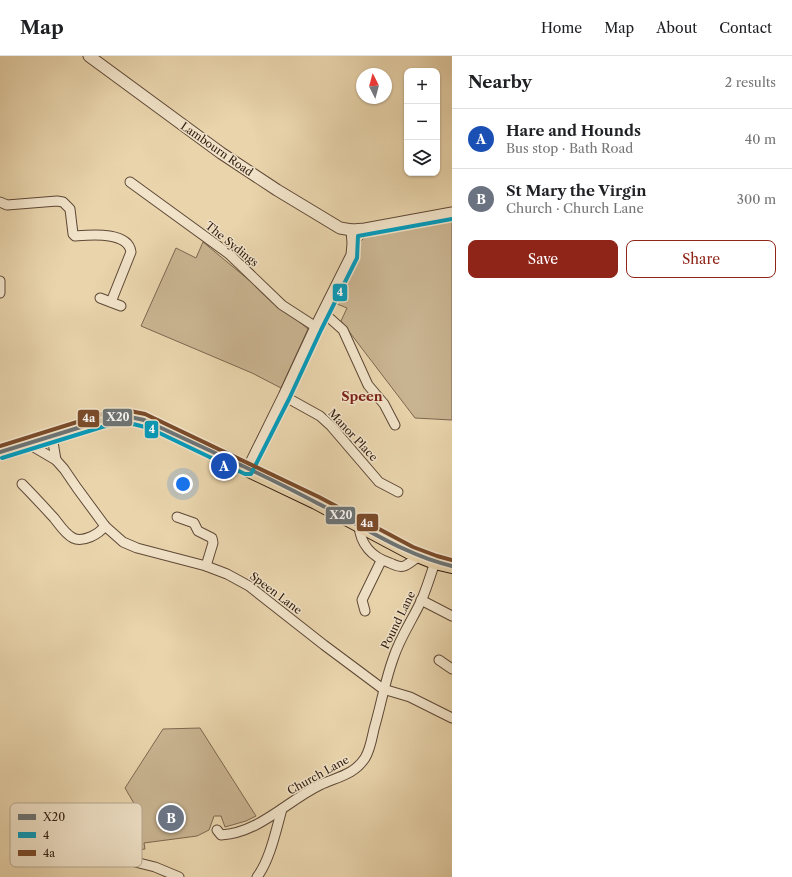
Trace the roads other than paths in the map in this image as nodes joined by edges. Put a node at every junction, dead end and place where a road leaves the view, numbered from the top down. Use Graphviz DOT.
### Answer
graph roads {
  1 [pos="89,56"];
  2 [pos="130,182"];
  3 [pos="0,202"];
  4 [pos="452,213"];
  5 [pos="352,230"];
  6 [pos="0,282"];
  7 [pos="0,293"];
  8 [pos="100,298"];
  9 [pos="110,302"];
  10 [pos="121,306"];
  11 [pos="324,313"];
  12 [pos="316,327"];
  13 [pos="284,396"];
  14 [pos="395,425"];
  15 [pos="52,436"];
  16 [pos="27,443"];
  17 [pos="0,452"];
  18 [pos="56,460"];
  19 [pos="248,470"];
  20 [pos="22,484"];
  21 [pos="398,492"];
  22 [pos="177,517"];
  23 [pos="359,525"];
  24 [pos="105,526"];
  25 [pos="420,556"];
  26 [pos="381,561"];
  27 [pos="435,562"];
  28 [pos="206,566"];
  29 [pos="452,566"];
  30 [pos="421,600"];
  31 [pos="365,611"];
  32 [pos="452,616"];
  33 [pos="439,660"];
  34 [pos="452,669"];
  35 [pos="383,689"];
  36 [pos="452,718"];
  37 [pos="282,809"];
  38 [pos="218,830"];
  39 [pos="142,864"];
  40 [pos="179,877"];
  41 [pos="257,877"];
  1 -- 5 [label="street, Lambourn Road"];
  2 -- 12 [label="street, The Sydings"];
  3 -- 9 [label="street"];
  4 -- 5 [label="street, Lambourn Road"];
  5 -- 11 [label="street"];
  6 -- 7 [label="street"];
  8 -- 9 [label="street"];
  9 -- 10 [label="street"];
  11 -- 12 [label="street"];
  11 -- 14 [label="street"];
  12 -- 13 [label="street"];
  13 -- 19 [label="street"];
  13 -- 21 [label="street, Manor Place"];
  15 -- 16 [label="main road"];
  15 -- 18 [label="street"];
  15 -- 19 [label="main road"];
  16 -- 17 [label="main road"];
  16 -- 18 [label="street, Speen Lane"];
  18 -- 24 [label="street, Speen Lane"];
  19 -- 23 [label="main road"];
  20 -- 24 [label="street"];
  22 -- 28 [label="street"];
  23 -- 25 [label="main road"];
  23 -- 26 [label="street"];
  24 -- 28 [label="street, Speen Lane"];
  25 -- 26 [label="street"];
  25 -- 27 [label="main road"];
  26 -- 31 [label="street"];
  27 -- 29 [label="main road"];
  27 -- 30 [label="street, Pound Lane"];
  28 -- 35 [label="street, Speen Lane"];
  30 -- 32 [label="street"];
  30 -- 35 [label="street, Pound Lane"];
  33 -- 34 [label="street"];
  35 -- 36 [label="street, Speen Lane"];
  35 -- 37 [label="street, Church Lane"];
  37 -- 38 [label="street, Church Lane"];
  37 -- 41 [label="street"];
  39 -- 40 [label="street"];
}
